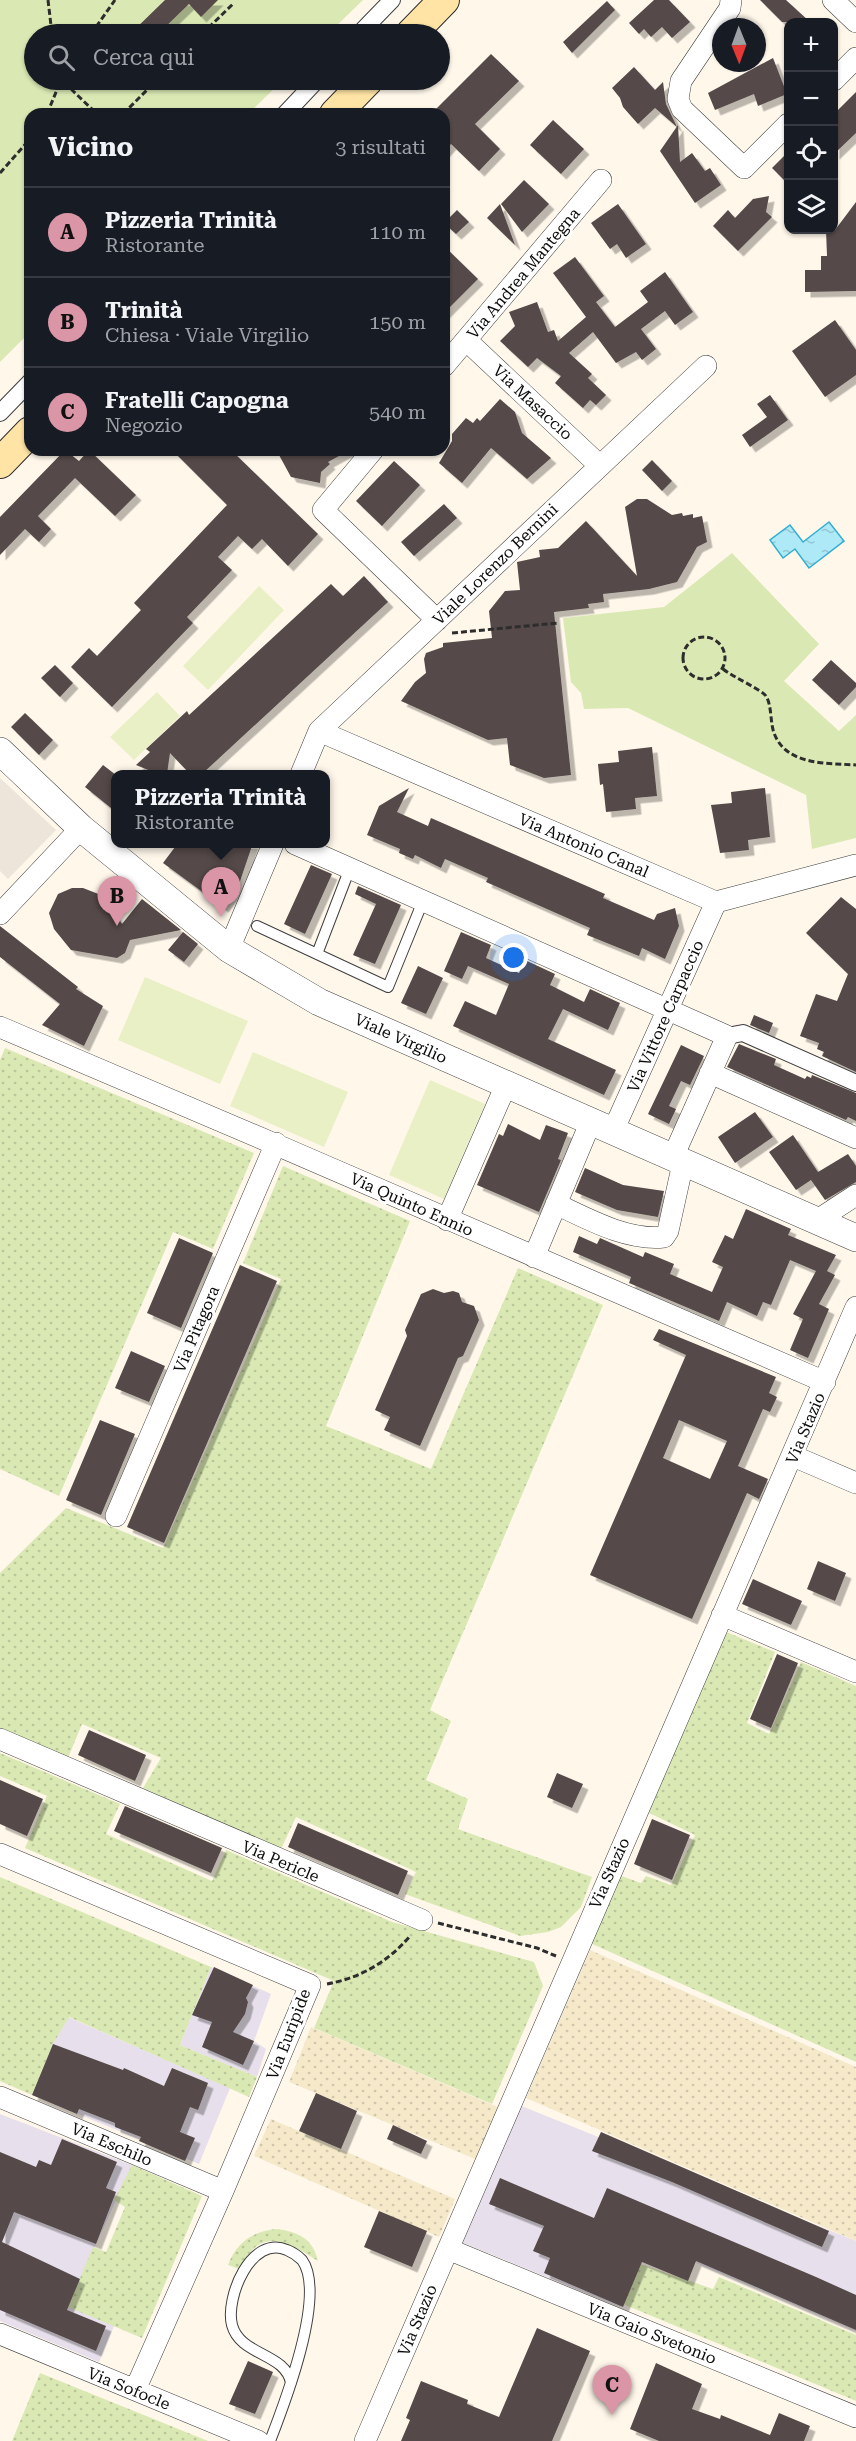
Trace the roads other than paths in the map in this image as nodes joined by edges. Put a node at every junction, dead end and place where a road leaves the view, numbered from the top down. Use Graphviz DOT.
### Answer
graph roads {
  1 [pos="392,0"];
  2 [pos="444,0"];
  3 [pos="731,0"];
  4 [pos="833,0"];
  5 [pos="856,22"];
  6 [pos="369,24"];
  7 [pos="421,24"];
  8 [pos="856,58"];
  9 [pos="838,76"];
  10 [pos="308,90"];
  11 [pos="358,90"];
  12 [pos="291,108"];
  13 [pos="341,108"];
  14 [pos="787,126"];
  15 [pos="601,180"];
  16 [pos="466,340"];
  17 [pos="450,359"];
  18 [pos="706,366"];
  19 [pos="24,388"];
  20 [pos="0,413"];
  21 [pos="24,438"];
  22 [pos="368,456"];
  23 [pos="0,463"];
  24 [pos="599,465"];
  25 [pos="437,620"];
  26 [pos="319,731"];
  27 [pos="0,751"];
  28 [pos="303,770"];
  29 [pos="81,828"];
  30 [pos="271,848"];
  31 [pos="306,848"];
  32 [pos="856,865"];
  33 [pos="350,868"];
  34 [pos="423,900"];
  35 [pos="716,902"];
  36 [pos="0,913"];
  37 [pos="257,926"];
  38 [pos="229,949"];
  39 [pos="317,954"];
  40 [pos="668,1009"];
  41 [pos="0,1026"];
  42 [pos="727,1035"];
  43 [pos="710,1073"];
  44 [pos="856,1083"];
  45 [pos="506,1085"];
  46 [pos="602,1126"];
  47 [pos="856,1138"];
  48 [pos="276,1143"];
  49 [pos="678,1161"];
  50 [pos="856,1195"];
  51 [pos="556,1204"];
  52 [pos="447,1220"];
  53 [pos="816,1221"];
  54 [pos="856,1238"];
  55 [pos="534,1257"];
  56 [pos="856,1307"];
  57 [pos="825,1382"];
  58 [pos="793,1456"];
  59 [pos="856,1483"];
  60 [pos="116,1515"];
  61 [pos="722,1615"];
  62 [pos="856,1672"];
  63 [pos="0,1738"];
  64 [pos="0,1854"];
  65 [pos="422,1920"];
  66 [pos="0,2097"];
  67 [pos="223,2191"];
  68 [pos="448,2249"];
  69 [pos="0,2334"];
  70 [pos="291,2383"];
  71 [pos="135,2390"];
  72 [pos="856,2417"];
  73 [pos="258,2441"];
  74 [pos="270,2441"];
  75 [pos="365,2441"];
  1 -- 6 [label="street"];
  2 -- 7 [label="main road"];
  3 -- 14 [label="street"];
  4 -- 5 [label="street"];
  8 -- 9 [label="street"];
  10 -- 12 [label="street"];
  11 -- 13 [label="main road"];
  15 -- 16 [label="street, Via Andrea Mantegna"];
  16 -- 17 [label="street, Via Andrea Mantegna"];
  16 -- 24 [label="street, Via Masaccio"];
  18 -- 24 [label="street, Viale Lorenzo Bernini"];
  19 -- 20 [label="street"];
  21 -- 23 [label="main road"];
  22 -- 25 [label="street"];
  24 -- 25 [label="street, Viale Lorenzo Bernini"];
  25 -- 26 [label="street, Viale Lorenzo Bernini"];
  26 -- 28 [label="street, Viale Lorenzo Bernini"];
  26 -- 35 [label="street, Via Antonio Canal"];
  27 -- 29 [label="street, Viale Virgilio"];
  29 -- 36 [label="street"];
  29 -- 38 [label="street, Viale Virgilio"];
  30 -- 38 [label="street"];
  31 -- 33 [label="street"];
  32 -- 35 [label="street"];
  33 -- 34 [label="street"];
  33 -- 39 [label="lane"];
  34 -- 39 [label="lane"];
  34 -- 40 [label="street"];
  35 -- 40 [label="street, Via Vittore Carpaccio"];
  37 -- 39 [label="lane"];
  38 -- 45 [label="street, Viale Virgilio"];
  40 -- 42 [label="street"];
  40 -- 46 [label="street, Via Vittore Carpaccio"];
  41 -- 48 [label="street, Via Quinto Ennio"];
  42 -- 43 [label="street"];
  42 -- 44 [label="street"];
  43 -- 47 [label="street"];
  43 -- 49 [label="street"];
  45 -- 46 [label="street, Viale Virgilio"];
  45 -- 52 [label="street"];
  46 -- 49 [label="street, Viale Virgilio"];
  46 -- 51 [label="street, Via Vittore Carpaccio"];
  48 -- 52 [label="street, Via Quinto Ennio"];
  48 -- 60 [label="street, Via Pitagora"];
  49 -- 51 [label="street"];
  49 -- 53 [label="street, Viale Virgilio"];
  50 -- 53 [label="street"];
  51 -- 55 [label="street, Via Vittore Carpaccio"];
  52 -- 55 [label="street, Via Quinto Ennio"];
  53 -- 54 [label="street, Viale Virgilio"];
  55 -- 57 [label="street, Via Quinto Ennio"];
  56 -- 57 [label="street, Via Stazio"];
  57 -- 58 [label="street, Via Stazio"];
  58 -- 59 [label="street"];
  58 -- 61 [label="street, Via Stazio"];
  61 -- 62 [label="street"];
  61 -- 68 [label="street, Via Stazio"];
  63 -- 65 [label="street, Via Pericle"];
  64 -- 67 [label="street, Via Euripide"];
  66 -- 67 [label="street, Via Eschilo"];
  67 -- 71 [label="street, Via Euripide"];
  68 -- 72 [label="street, Via Gaio Svetonio"];
  68 -- 75 [label="street, Via Stazio"];
  69 -- 71 [label="street, Via Sofocle"];
  70 -- 70 [label="lane"];
  70 -- 74 [label="lane"];
  71 -- 73 [label="street, Via Sofocle"];
}
